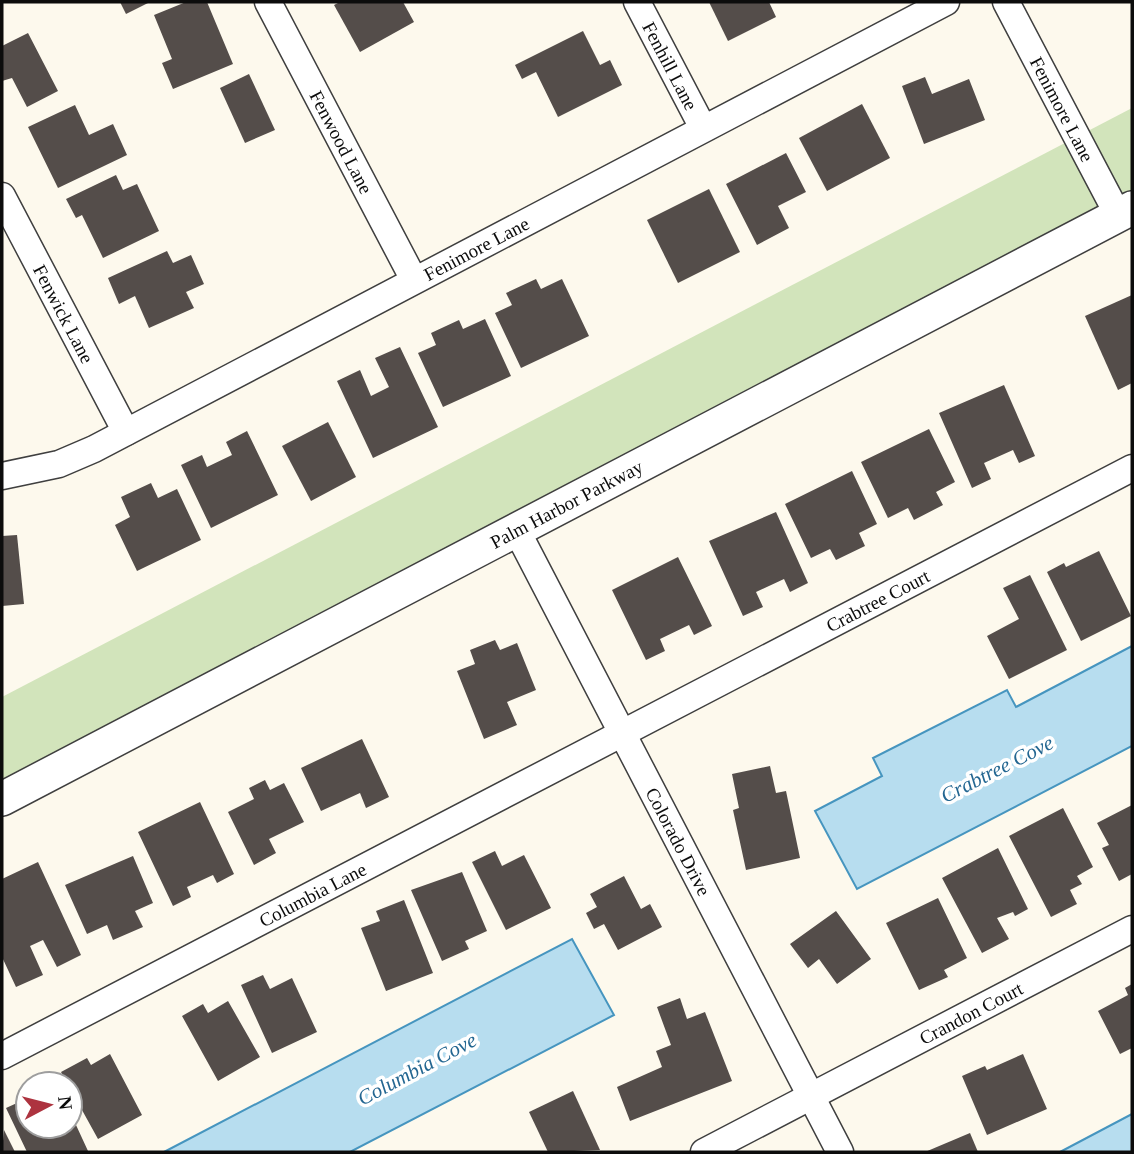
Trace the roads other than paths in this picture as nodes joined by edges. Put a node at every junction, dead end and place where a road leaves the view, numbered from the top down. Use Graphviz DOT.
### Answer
graph roads {
  1 [pos="268,2"];
  2 [pos="637,2"];
  3 [pos="946,2"];
  4 [pos="1006,2"];
  5 [pos="703,128"];
  6 [pos="2,196"];
  7 [pos="1125,212"];
  8 [pos="414,279"];
  9 [pos="126,432"];
  10 [pos="1132,468"];
  11 [pos="2,476"];
  12 [pos="517,531"];
  13 [pos="622,733"];
  14 [pos="2,799"];
  15 [pos="1132,929"];
  16 [pos="2,1056"];
  17 [pos="811,1096"];
  18 [pos="704,1152"];
  19 [pos="840,1152"];
  1 -- 8 [label="street, Fenwood Lane"];
  2 -- 5 [label="street, Fenhill Lane"];
  3 -- 5 [label="street, Fenimore Lane"];
  4 -- 7 [label="street, Fenimore Lane"];
  5 -- 8 [label="street, Fenimore Lane"];
  6 -- 9 [label="street, Fenwick Lane"];
  7 -- 12 [label="street, Palm Harbor Parkway"];
  8 -- 9 [label="street, Fenimore Lane"];
  9 -- 11 [label="street, Fenimore Lane"];
  10 -- 13 [label="street, Crabtree Court"];
  12 -- 13 [label="street, Colorado Drive"];
  12 -- 14 [label="street, Palm Harbor Parkway"];
  13 -- 16 [label="street, Columbia Lane"];
  13 -- 17 [label="street, Colorado Drive"];
  15 -- 17 [label="street, Crandon Court"];
  17 -- 18 [label="street, Crandon Court"];
  17 -- 19 [label="street, Colorado Drive"];
}
